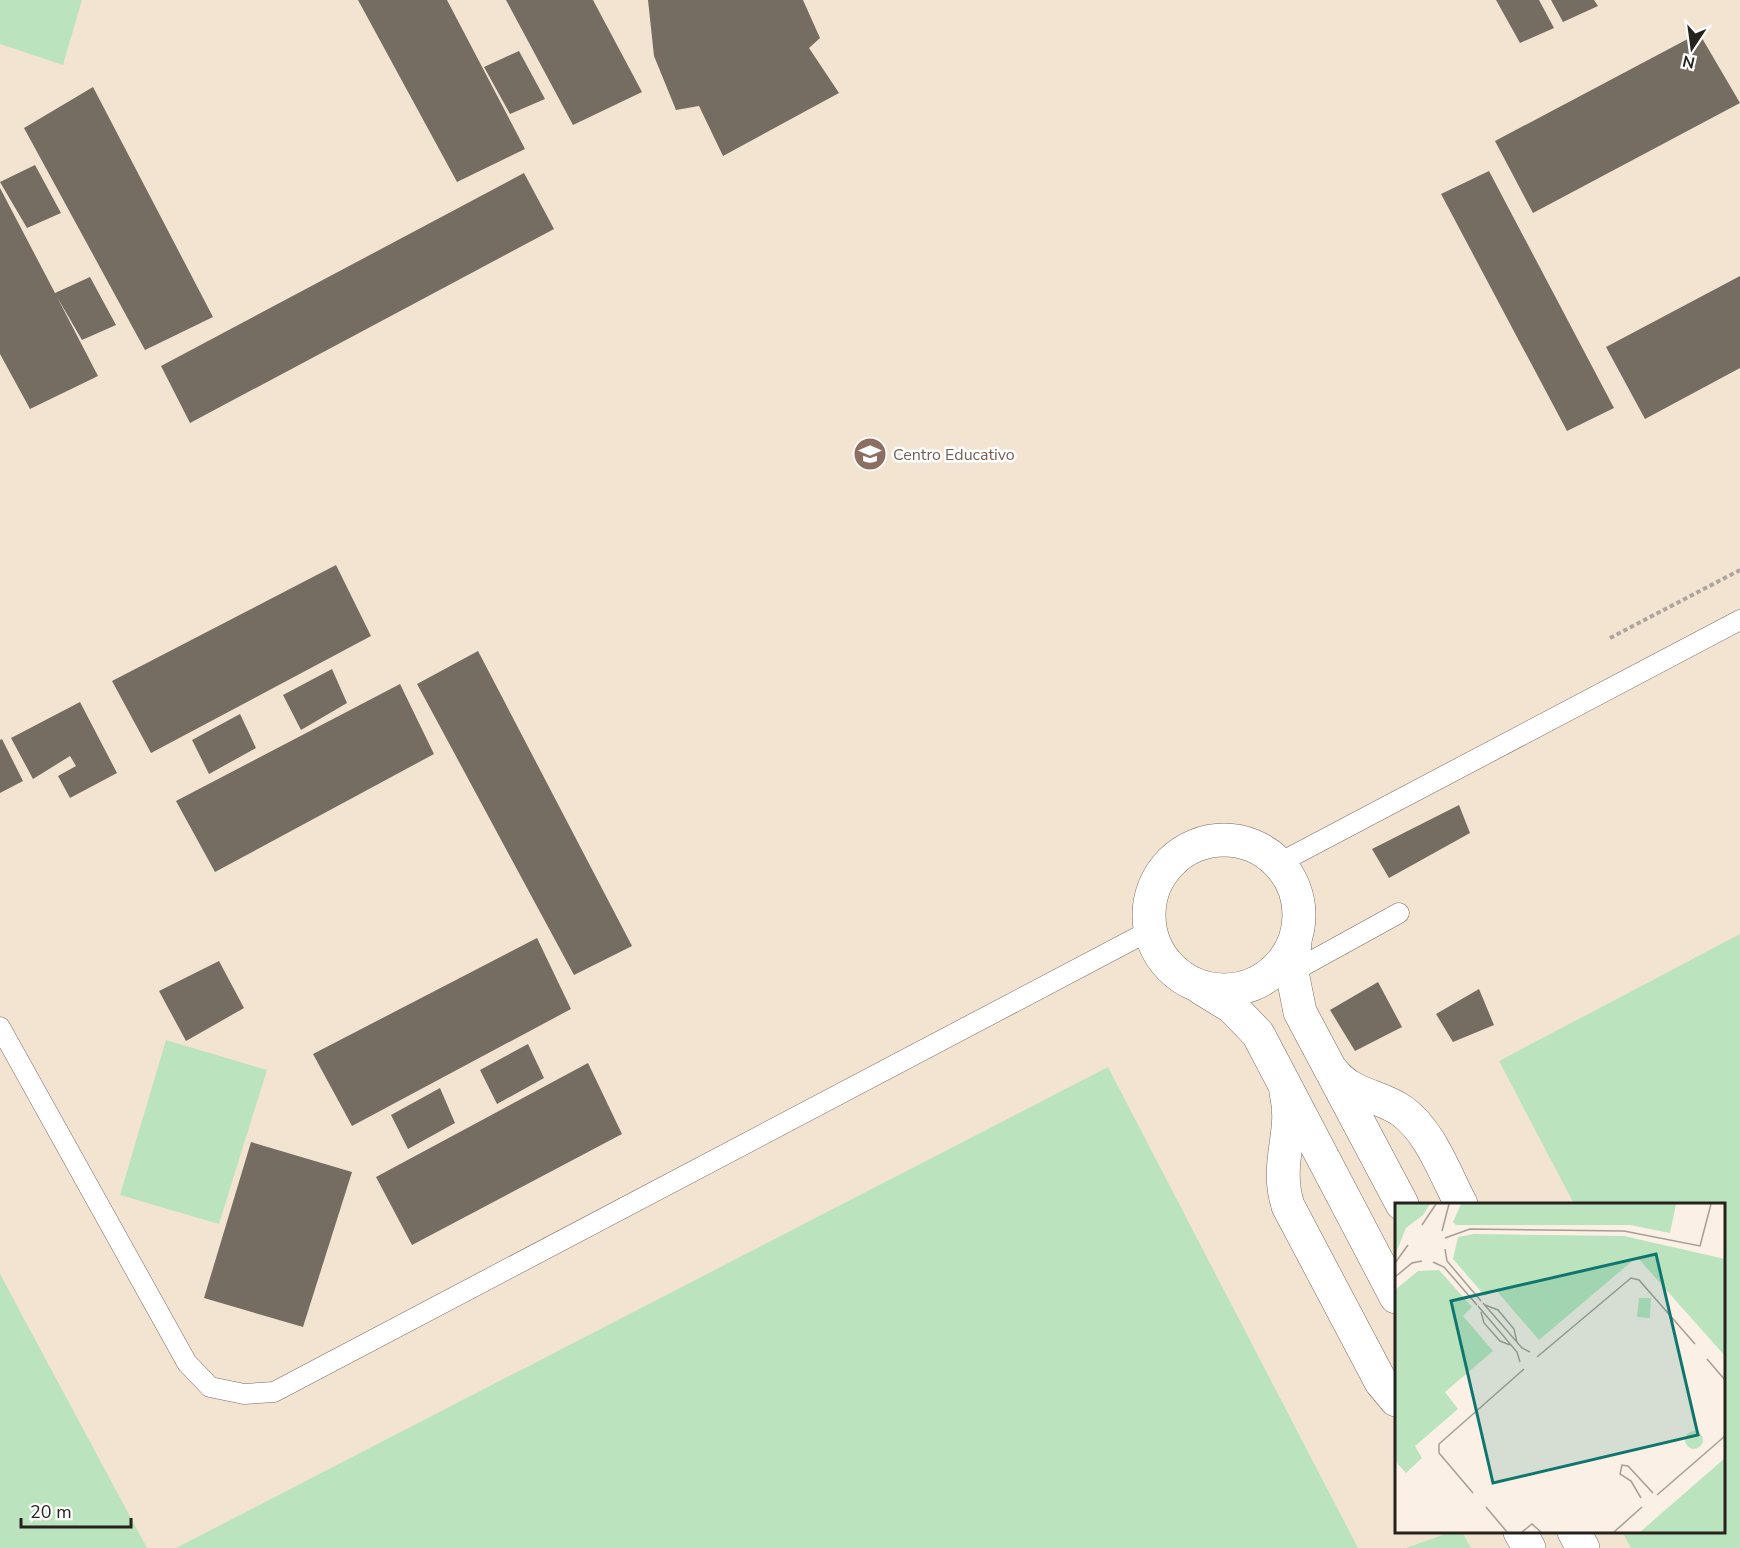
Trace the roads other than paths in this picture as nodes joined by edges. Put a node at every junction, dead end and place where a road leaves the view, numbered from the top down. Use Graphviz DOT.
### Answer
graph roads {
  1 [pos="1740,620"];
  2 [pos="1279,863"];
  3 [pos="1399,913"];
  4 [pos="1299,928"];
  5 [pos="1149,931"];
  6 [pos="1292,972"];
  7 [pos="1200,987"];
  8 [pos="0,1027"];
  9 [pos="1325,1058"];
  10 [pos="1282,1081"];
  11 [pos="1401,1203"];
  12 [pos="1460,1203"];
  13 [pos="1395,1295"];
  14 [pos="1395,1399"];
  15 [pos="1521,1533"];
  16 [pos="1575,1533"];
  17 [pos="1529,1548"];
  18 [pos="1583,1548"];
  1 -- 2 [label="lane"];
  2 -- 4 [label="street"];
  2 -- 5 [label="street"];
  3 -- 6 [label="lane"];
  4 -- 6 [label="street"];
  4 -- 7 [label="street"];
  5 -- 7 [label="street"];
  5 -- 8 [label="lane"];
  6 -- 9 [label="street"];
  7 -- 10 [label="street"];
  9 -- 11 [label="street"];
  9 -- 12 [label="street"];
  10 -- 13 [label="street"];
  10 -- 14 [label="street"];
  15 -- 17 [label="street"];
  16 -- 18 [label="street"];
}
